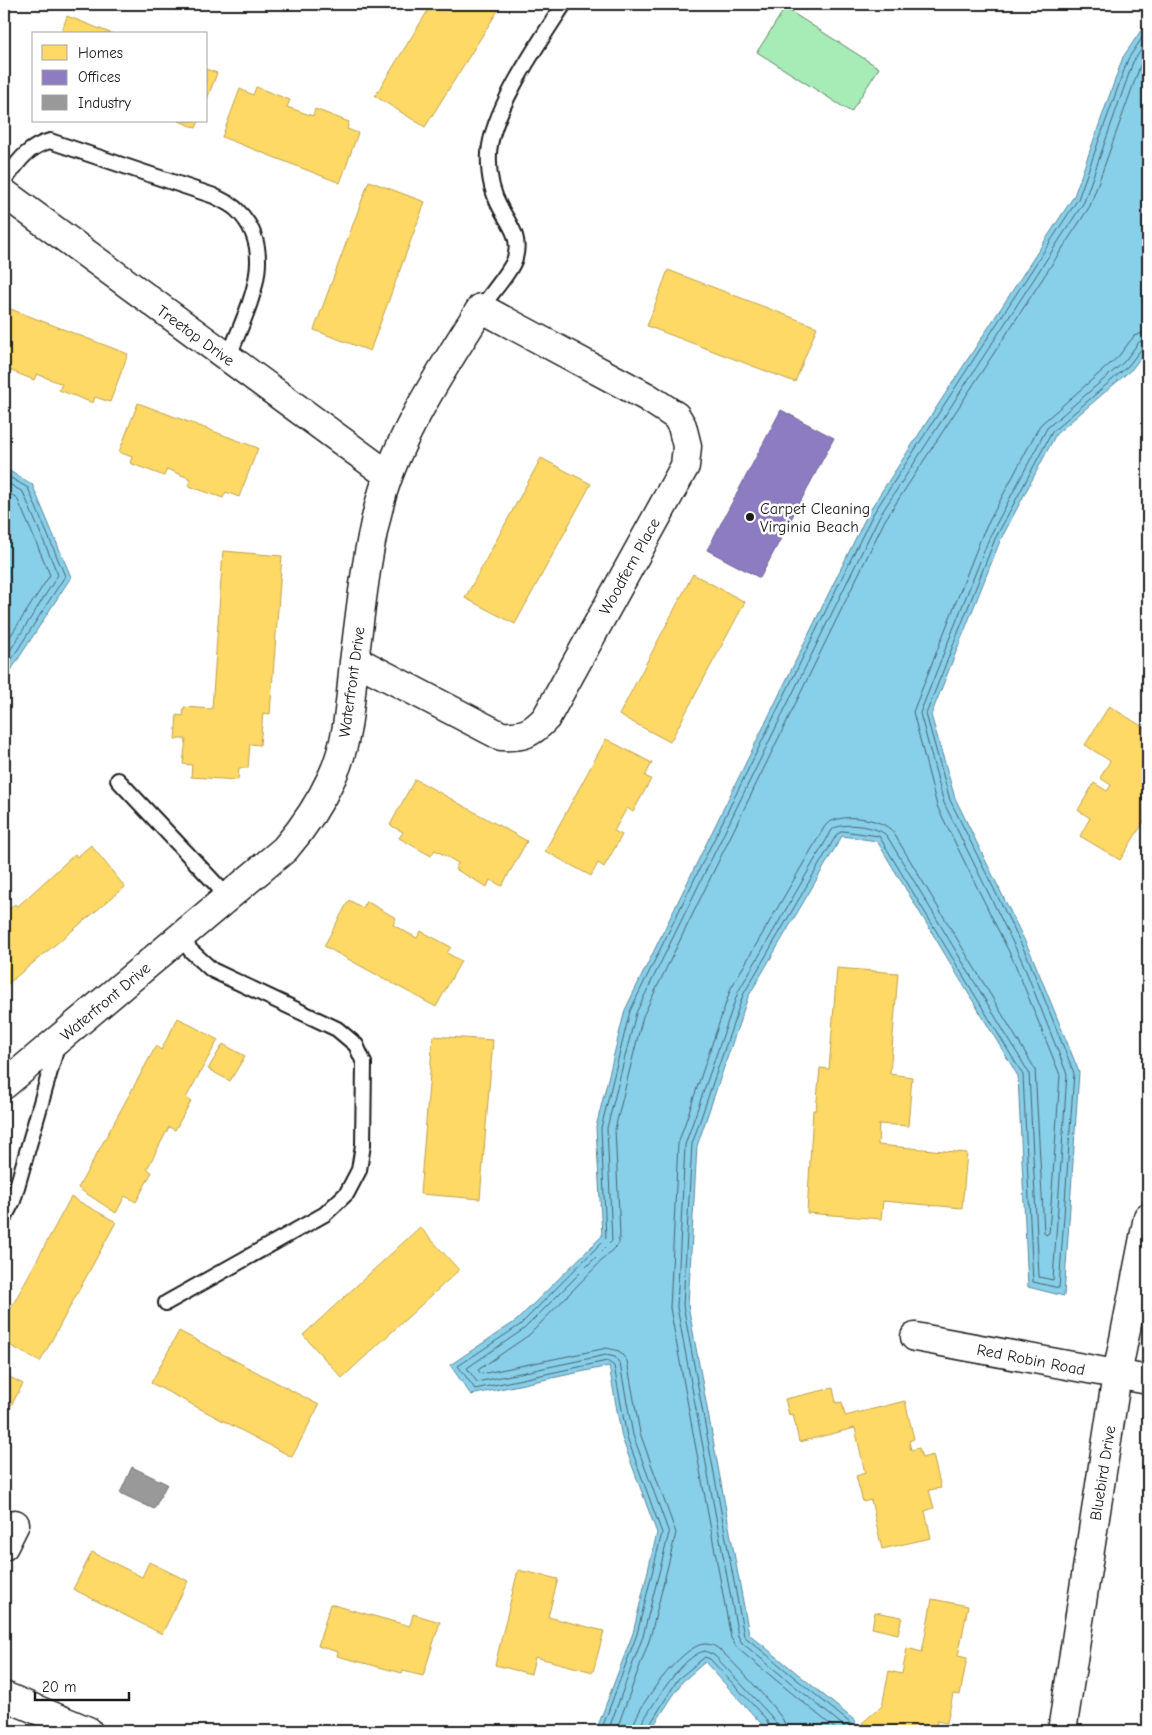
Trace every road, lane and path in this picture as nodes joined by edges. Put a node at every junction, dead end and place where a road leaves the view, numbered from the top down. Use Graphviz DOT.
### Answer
graph roads {
  1 [pos="564,4"];
  2 [pos="4,181"];
  3 [pos="4,193"];
  4 [pos="480,308"];
  5 [pos="228,359"];
  6 [pos="388,475"];
  7 [pos="354,660"];
  8 [pos="118,780"];
  9 [pos="229,898"];
  10 [pos="180,937"];
  11 [pos="60,1038"];
  12 [pos="4,1085"];
  13 [pos="1148,1217"];
  14 [pos="4,1218"];
  15 [pos="166,1303"];
  16 [pos="915,1337"];
  17 [pos="1117,1375"];
  18 [pos="1148,1380"];
  19 [pos="4,1696"];
  20 [pos="88,1731"];
  21 [pos="1062,1731"];
  1 -- 4 [label="lane"];
  2 -- 5 [label="lane"];
  3 -- 5 [label="street, Treetop Drive"];
  4 -- 6 [label="street, Waterfront Drive"];
  4 -- 7 [label="street, Woodfern Place"];
  5 -- 6 [label="street, Treetop Drive"];
  6 -- 7 [label="street, Waterfront Drive"];
  7 -- 9 [label="street, Waterfront Drive"];
  8 -- 9 [label="lane"];
  9 -- 10 [label="street, Waterfront Drive"];
  10 -- 11 [label="street, Waterfront Drive"];
  10 -- 15 [label="lane"];
  11 -- 12 [label="street, Waterfront Drive"];
  11 -- 14 [label="lane"];
  13 -- 17 [label="street, Bluebird Drive"];
  16 -- 17 [label="street, Red Robin Road"];
  17 -- 18 [label="street, Red Robin Road"];
  17 -- 21 [label="street, Bluebird Drive"];
  19 -- 20 [label="street"];
}
